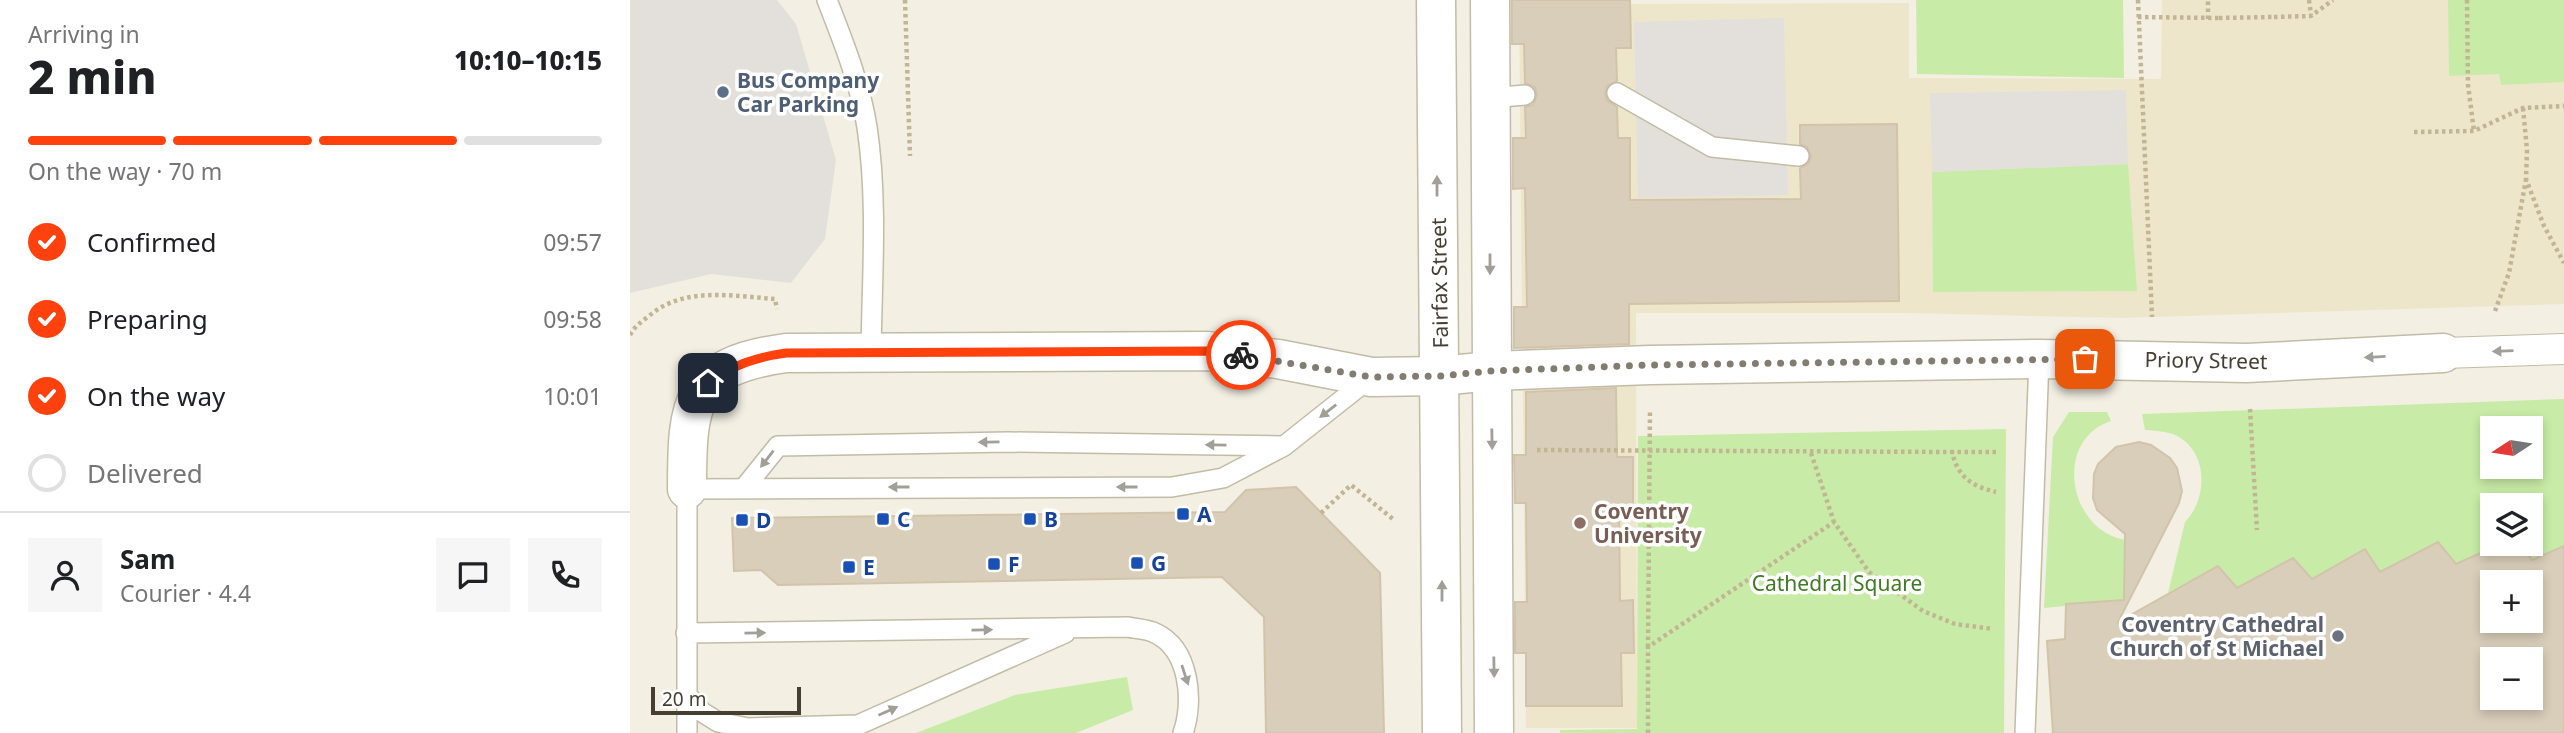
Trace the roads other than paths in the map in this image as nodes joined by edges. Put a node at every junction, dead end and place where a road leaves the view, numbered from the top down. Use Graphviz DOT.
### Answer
graph roads {
  1 [pos="827,0"];
  2 [pos="1436,0"];
  3 [pos="1490,0"];
  4 [pos="1617,93"];
  5 [pos="1799,156"];
  6 [pos="2564,349"];
  7 [pos="871,352"];
  8 [pos="2443,353"];
  9 [pos="2039,359"];
  10 [pos="1491,371"];
  11 [pos="1440,376"];
  12 [pos="1371,377"];
  13 [pos="1284,446"];
  14 [pos="746,486"];
  15 [pos="687,489"];
  16 [pos="1073,629"];
  17 [pos="686,634"];
  18 [pos="687,695"];
  19 [pos="687,733"];
  20 [pos="1183,733"];
  21 [pos="1442,733"];
  22 [pos="1494,733"];
  23 [pos="2025,733"];
  1 -- 7 [label="lane"];
  11 -- 2 [label="street, Fairfax Street, one-way"];
  3 -- 10 [label="street, one-way"];
  4 -- 5 [label="lane"];
  6 -- 8 [label="street, Priory Street, one-way"];
  7 -- 12 [label="street, Priory Street"];
  7 -- 15 [label="street, Priory Street"];
  8 -- 9 [label="street, Priory Street, one-way"];
  9 -- 10 [label="street, Priory Street"];
  9 -- 23 [label="lane"];
  10 -- 11 [label="street, Priory Street"];
  10 -- 22 [label="street, one-way"];
  11 -- 12 [label="street, Priory Street"];
  21 -- 11 [label="street, Fairfax Street, one-way"];
  12 -- 13 [label="lane, one-way"];
  13 -- 14 [label="lane, one-way"];
  13 -- 14 [label="lane, one-way"];
  14 -- 15 [label="lane"];
  15 -- 17 [label="lane"];
  17 -- 16 [label="lane, one-way"];
  18 -- 16 [label="lane, one-way"];
  16 -- 20 [label="lane, one-way"];
  17 -- 18 [label="lane"];
  18 -- 19 [label="lane"];
}
